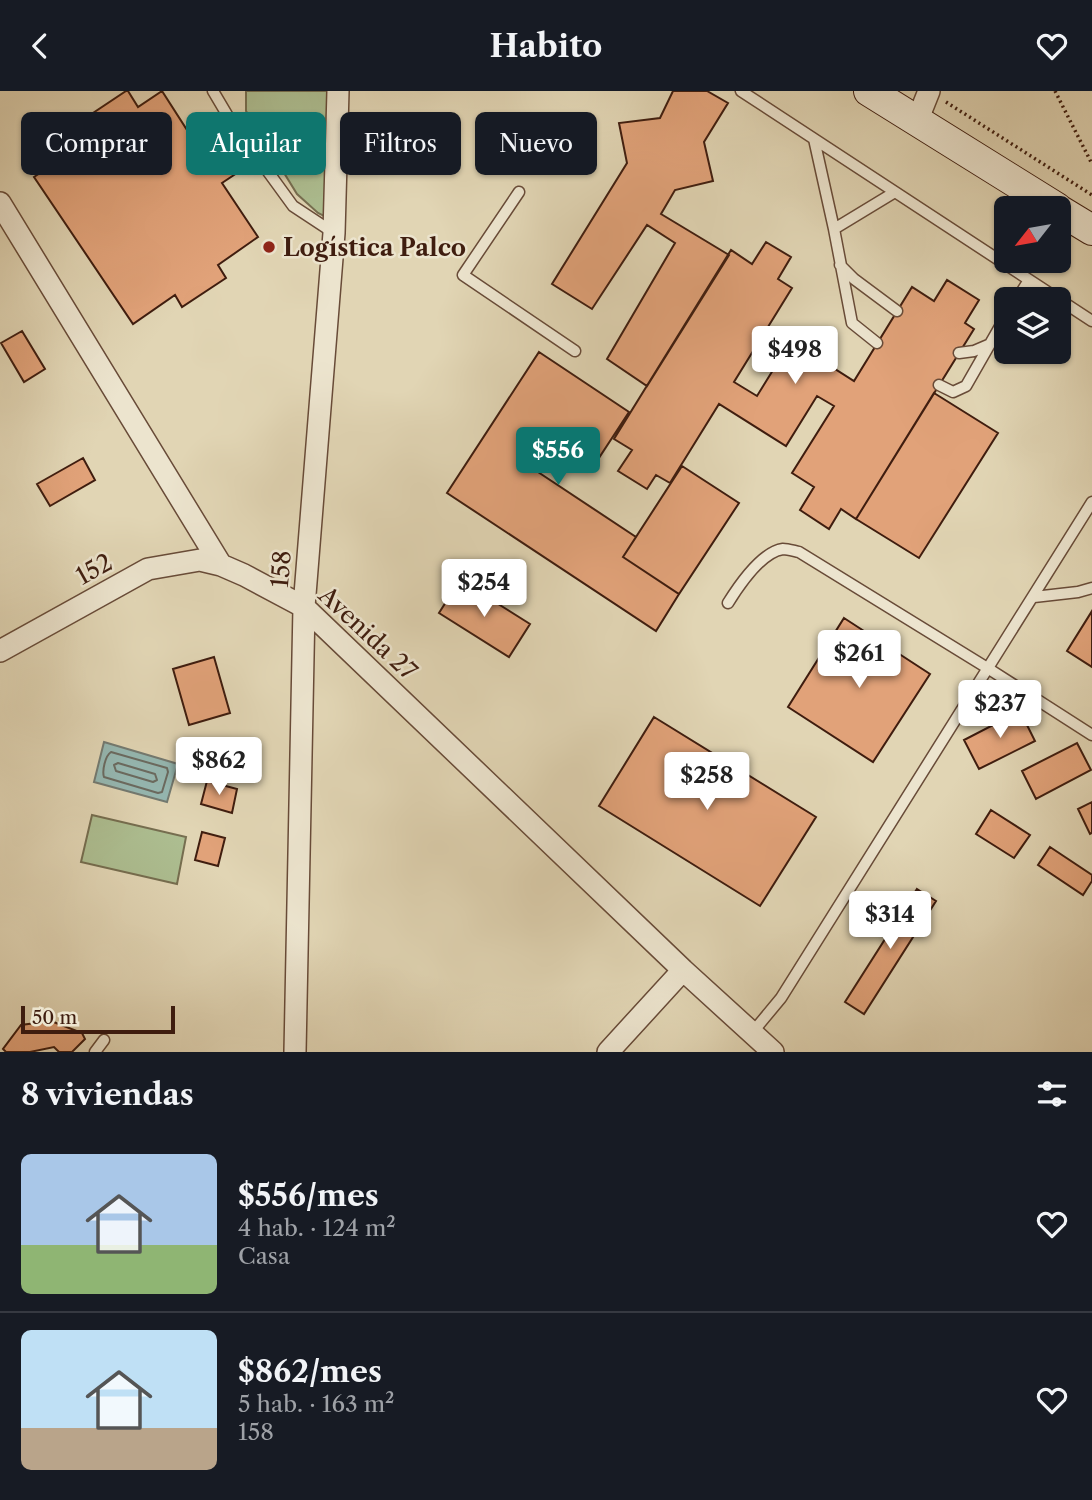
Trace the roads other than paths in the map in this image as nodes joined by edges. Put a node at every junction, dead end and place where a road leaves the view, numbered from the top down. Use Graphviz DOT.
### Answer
graph roads {
  1 [pos="213,91"];
  2 [pos="338,91"];
  3 [pos="741,91"];
  4 [pos="870,91"];
  5 [pos="929,91"];
  6 [pos="917,121"];
  7 [pos="814,139"];
  8 [pos="519,191"];
  9 [pos="895,192"];
  10 [pos="1037,196"];
  11 [pos="0,203"];
  12 [pos="1071,217"];
  13 [pos="834,229"];
  14 [pos="1092,230"];
  15 [pos="334,233"];
  16 [pos="840,265"];
  17 [pos="1029,280"];
  18 [pos="1025,287"];
  19 [pos="897,311"];
  20 [pos="1092,321"];
  21 [pos="994,335"];
  22 [pos="877,343"];
  23 [pos="988,345"];
  24 [pos="575,351"];
  25 [pos="959,353"];
  26 [pos="939,385"];
  27 [pos="1092,502"];
  28 [pos="221,565"];
  29 [pos="1092,587"];
  30 [pos="1034,597"];
  31 [pos="728,603"];
  32 [pos="304,607"];
  33 [pos="0,651"];
  34 [pos="989,669"];
  35 [pos="1092,736"];
  36 [pos="683,970"];
  37 [pos="752,1033"];
  38 [pos="104,1040"];
  39 [pos="95,1052"];
  40 [pos="295,1052"];
  41 [pos="608,1052"];
  42 [pos="773,1052"];
  1 -- 15 [label="lane"];
  2 -- 15 [label="street, 158"];
  3 -- 7 [label="lane"];
  4 -- 6 [label="main road"];
  5 -- 6 [label="street"];
  6 -- 10 [label="main road"];
  7 -- 9 [label="lane"];
  7 -- 13 [label="lane"];
  8 -- 24 [label="lane"];
  9 -- 13 [label="lane"];
  9 -- 17 [label="lane"];
  11 -- 28 [label="street"];
  12 -- 14 [label="main road"];
  13 -- 16 [label="lane"];
  15 -- 32 [label="street, 158"];
  16 -- 19 [label="lane"];
  16 -- 22 [label="lane"];
  17 -- 18 [label="lane"];
  17 -- 20 [label="lane"];
  21 -- 23 [label="lane"];
  23 -- 25 [label="lane"];
  23 -- 26 [label="lane"];
  27 -- 30 [label="lane"];
  28 -- 32 [label="street, Avenida 27"];
  28 -- 33 [label="street, 152"];
  29 -- 30 [label="lane"];
  30 -- 34 [label="lane"];
  31 -- 34 [label="lane"];
  32 -- 36 [label="street, Avenida 27"];
  32 -- 40 [label="street, 158"];
  34 -- 35 [label="lane"];
  34 -- 37 [label="lane"];
  36 -- 37 [label="street, Avenida 27"];
  36 -- 41 [label="street"];
  37 -- 42 [label="street, Avenida 27"];
  38 -- 39 [label="lane"];
}
